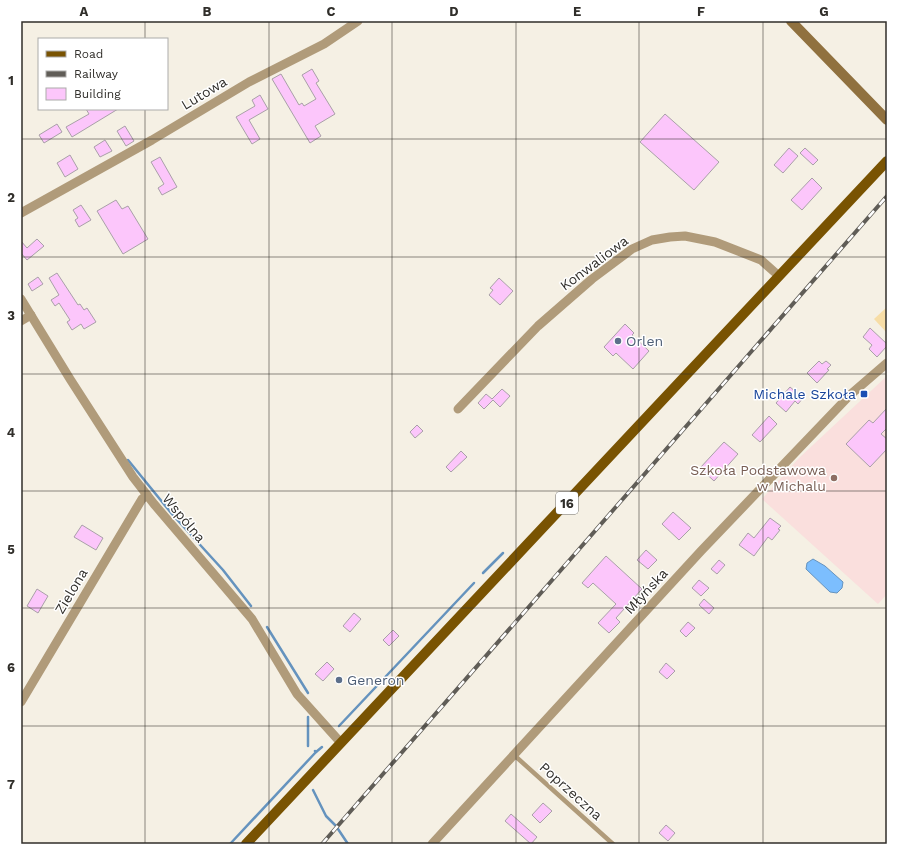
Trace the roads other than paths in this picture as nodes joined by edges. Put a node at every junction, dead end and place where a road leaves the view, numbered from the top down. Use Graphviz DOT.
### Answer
graph roads {
  1 [pos="358,21"];
  2 [pos="791,21"];
  3 [pos="887,120"];
  4 [pos="887,161"];
  5 [pos="21,213"];
  6 [pos="779,276"];
  7 [pos="21,299"];
  8 [pos="31,315"];
  9 [pos="21,321"];
  10 [pos="887,363"];
  11 [pos="458,409"];
  12 [pos="147,495"];
  13 [pos="21,702"];
  14 [pos="341,744"];
  15 [pos="514,755"];
  16 [pos="246,844"];
  17 [pos="432,844"];
  18 [pos="613,844"];
  1 -- 5 [label="street, Lutowa"];
  2 -- 3 [label="main road"];
  4 -- 6 [label="main road, 16"];
  6 -- 11 [label="street, Konwaliowa"];
  6 -- 14 [label="main road, 16"];
  7 -- 8 [label="street, Wspólna"];
  8 -- 9 [label="street"];
  8 -- 12 [label="street, Wspólna"];
  10 -- 15 [label="street, Młyńska"];
  12 -- 13 [label="street, Zielona"];
  12 -- 14 [label="street, Wspólna"];
  14 -- 16 [label="main road, 16"];
  15 -- 17 [label="street, Młyńska"];
  15 -- 18 [label="lane, Poprzeczna"];
}
